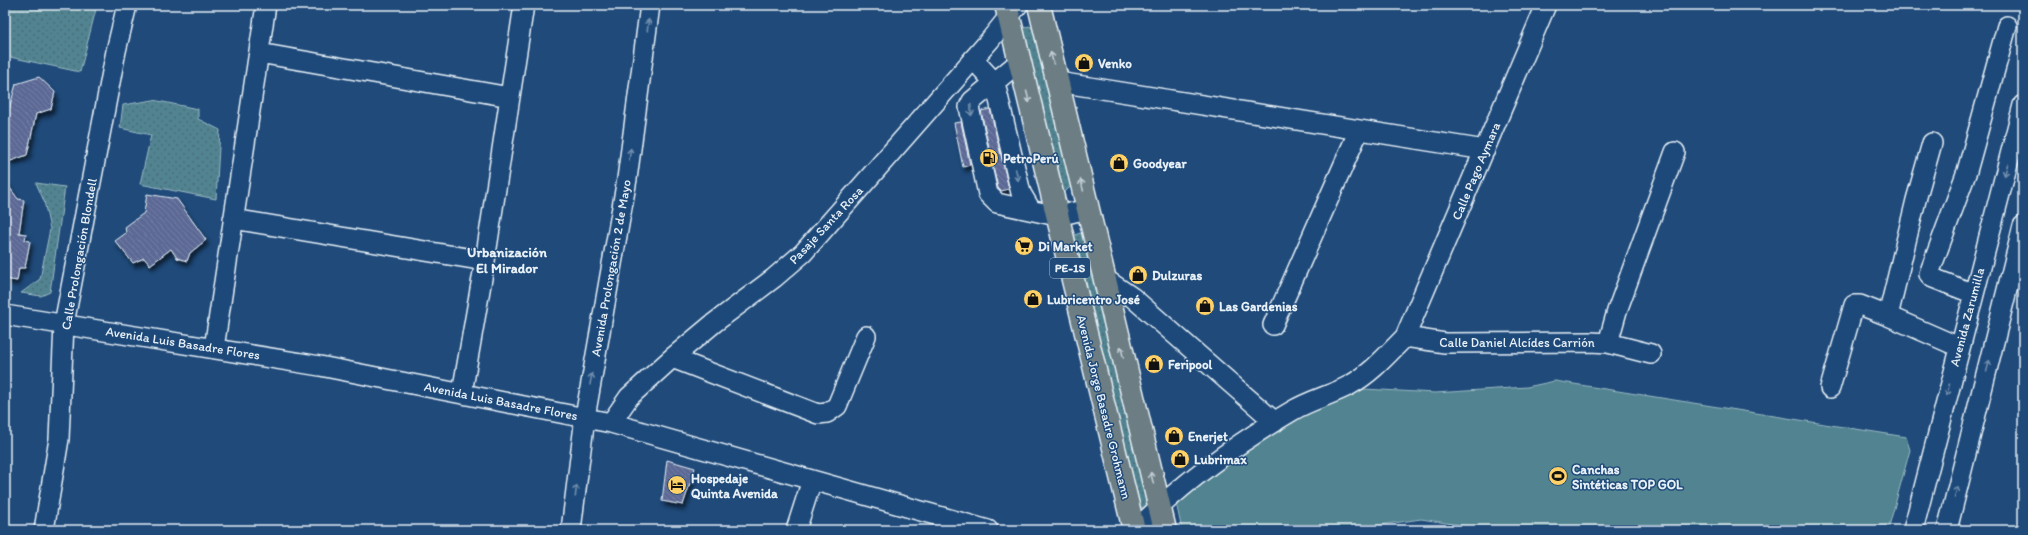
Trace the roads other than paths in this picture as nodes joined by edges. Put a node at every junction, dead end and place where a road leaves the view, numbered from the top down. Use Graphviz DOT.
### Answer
graph roads {
  1 [pos="127,5"];
  2 [pos="266,5"];
  3 [pos="524,5"];
  4 [pos="650,5"];
  5 [pos="1039,5"];
  6 [pos="1546,5"];
  7 [pos="1011,9"];
  8 [pos="2007,26"];
  9 [pos="258,53"];
  10 [pos="973,59"];
  11 [pos="1019,62"];
  12 [pos="1058,82"];
  13 [pos="995,83"];
  14 [pos="510,97"];
  15 [pos="2023,105"];
  16 [pos="1359,130"];
  17 [pos="1932,143"];
  18 [pos="1485,150"];
  19 [pos="1675,152"];
  20 [pos="1088,209"];
  21 [pos="1031,210"];
  22 [pos="1057,216"];
  23 [pos="233,219"];
  24 [pos="2023,226"];
  25 [pos="485,261"];
  26 [pos="1104,278"];
  27 [pos="1974,294"];
  28 [pos="5,316"];
  29 [pos="1888,316"];
  30 [pos="64,324"];
  31 [pos="1273,325"];
  32 [pos="866,336"];
  33 [pos="1405,337"];
  34 [pos="1608,343"];
  35 [pos="1959,347"];
  36 [pos="214,348"];
  37 [pos="1651,354"];
  38 [pos="672,358"];
  39 [pos="1830,388"];
  40 [pos="462,393"];
  41 [pos="585,417"];
  42 [pos="1275,422"];
  43 [pos="611,423"];
  44 [pos="812,480"];
  45 [pos="1159,506"];
  46 [pos="44,530"];
  47 [pos="571,530"];
  48 [pos="796,530"];
  49 [pos="988,530"];
  50 [pos="1135,530"];
  51 [pos="1165,530"];
  52 [pos="1913,530"];
  53 [pos="1947,530"];
  1 -- 30 [label="street, Calle Prolongación Blondell"];
  2 -- 9 [label="street"];
  3 -- 14 [label="street"];
  41 -- 4 [label="street, Avenida Prolongación 2 de Mayo, one-way"];
  12 -- 5 [label="highway, PE-1S, one-way"];
  6 -- 18 [label="street, Calle Pago Aymara"];
  7 -- 10 [label="street, Pasaje Santa Rosa"];
  7 -- 11 [label="highway, Avenida Jorge Basadre Grohmann / PE-1S"];
  8 -- 27 [label="street"];
  9 -- 14 [label="street"];
  9 -- 23 [label="street"];
  10 -- 13 [label="street"];
  10 -- 38 [label="street, Pasaje Santa Rosa"];
  11 -- 13 [label="street"];
  11 -- 22 [label="highway, Avenida Jorge Basadre Grohmann / PE-1S, one-way"];
  12 -- 16 [label="street"];
  20 -- 12 [label="highway, PE-1S, one-way"];
  13 -- 21 [label="street, one-way"];
  13 -- 21 [label="street, one-way"];
  14 -- 25 [label="street"];
  15 -- 27 [label="street, Avenida Zarumilla, one-way"];
  16 -- 18 [label="street"];
  16 -- 31 [label="street"];
  17 -- 29 [label="street"];
  18 -- 33 [label="street, Calle Pago Aymara"];
  19 -- 34 [label="street"];
  20 -- 22 [label="street"];
  20 -- 26 [label="highway, PE-1S"];
  21 -- 22 [label="street"];
  22 -- 50 [label="highway, Avenida Jorge Basadre Grohmann / PE-1S"];
  23 -- 25 [label="street"];
  23 -- 36 [label="street"];
  53 -- 24 [label="street, one-way"];
  25 -- 40 [label="street"];
  26 -- 42 [label="street"];
  45 -- 26 [label="highway, PE-1S, one-way"];
  27 -- 35 [label="street, Avenida Zarumilla"];
  28 -- 30 [label="street, Avenida Luis Basadre Flores"];
  29 -- 35 [label="street"];
  29 -- 39 [label="street"];
  30 -- 36 [label="street, Avenida Luis Basadre Flores"];
  30 -- 46 [label="street, Calle Prolongación Blondell"];
  32 -- 38 [label="street"];
  33 -- 34 [label="street, Calle Daniel Alcídes Carrión"];
  33 -- 42 [label="street"];
  34 -- 37 [label="street, Calle Daniel Alcídes Carrión"];
  35 -- 52 [label="street, Avenida Zarumilla, one-way"];
  36 -- 40 [label="street, Avenida Luis Basadre Flores"];
  38 -- 43 [label="street, Pasaje Santa Rosa"];
  40 -- 41 [label="street, Avenida Luis Basadre Flores"];
  41 -- 43 [label="street, Avenida Luis Basadre Flores"];
  47 -- 41 [label="street, Avenida Prolongación 2 de Mayo, one-way"];
  42 -- 45 [label="street"];
  43 -- 44 [label="street, Avenida Luis Basadre Flores"];
  44 -- 48 [label="street"];
  44 -- 49 [label="street, Avenida Luis Basadre Flores"];
  45 -- 50 [label="street"];
  45 -- 51 [label="highway, PE-1S"];
}
